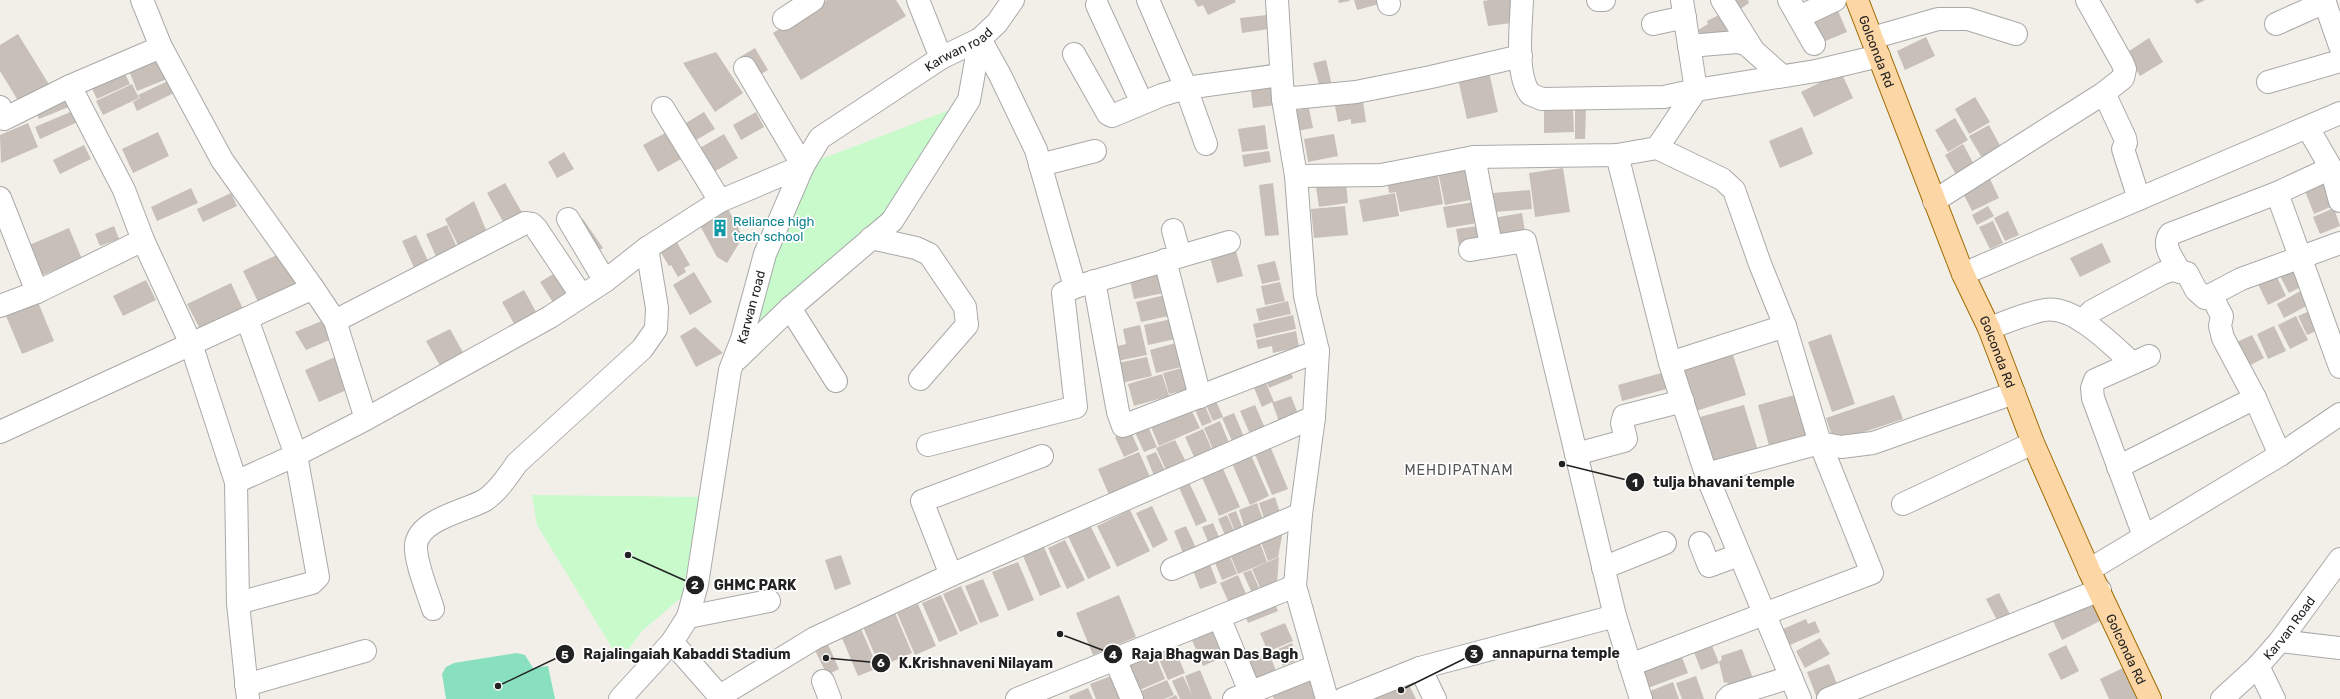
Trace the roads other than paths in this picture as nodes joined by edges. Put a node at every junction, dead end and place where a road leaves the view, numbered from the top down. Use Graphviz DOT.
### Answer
graph roads {
  1 [pos="142,0"];
  2 [pos="813,0"];
  3 [pos="919,0"];
  4 [pos="1148,0"];
  5 [pos="1277,0"];
  6 [pos="1522,0"];
  7 [pos="1598,0"];
  8 [pos="1604,0"];
  9 [pos="1722,0"];
  10 [pos="1835,0"];
  11 [pos="2087,0"];
  12 [pos="1011,1"];
  13 [pos="1859,1"];
  14 [pos="2324,1"];
  15 [pos="1097,5"];
  16 [pos="1794,8"];
  17 [pos="1683,9"];
  18 [pos="784,19"];
  19 [pos="1653,24"];
  20 [pos="2276,24"];
  21 [pos="2016,34"];
  22 [pos="980,39"];
  23 [pos="1814,44"];
  24 [pos="1689,46"];
  25 [pos="2340,46"];
  26 [pos="161,47"];
  27 [pos="1876,47"];
  28 [pos="1752,48"];
  29 [pos="1074,54"];
  30 [pos="1521,56"];
  31 [pos="941,58"];
  32 [pos="2340,61"];
  33 [pos="745,68"];
  34 [pos="1282,75"];
  35 [pos="1782,76"];
  36 [pos="2268,82"];
  37 [pos="70,86"];
  38 [pos="1186,88"];
  39 [pos="1696,90"];
  40 [pos="2104,93"];
  41 [pos="1283,99"];
  42 [pos="1142,103"];
  43 [pos="663,108"];
  44 [pos="2340,114"];
  45 [pos="1,116"];
  46 [pos="2308,128"];
  47 [pos="1206,144"];
  48 [pos="1657,148"];
  49 [pos="1095,151"];
  50 [pos="1617,155"];
  51 [pos="1474,157"];
  52 [pos="1040,165"];
  53 [pos="803,166"];
  54 [pos="2331,168"];
  55 [pos="1296,176"];
  56 [pos="2277,193"];
  57 [pos="0,198"];
  58 [pos="2139,199"];
  59 [pos="720,201"];
  60 [pos="1934,201"];
  61 [pos="2340,201"];
  62 [pos="568,219"];
  63 [pos="1173,230"];
  64 [pos="871,238"];
  65 [pos="142,240"];
  66 [pos="1229,242"];
  67 [pos="2340,243"];
  68 [pos="1491,245"];
  69 [pos="647,248"];
  70 [pos="1470,250"];
  71 [pos="2300,257"];
  72 [pos="1172,258"];
  73 [pos="2180,272"];
  74 [pos="1963,274"];
  75 [pos="605,281"];
  76 [pos="1084,284"];
  77 [pos="313,288"];
  78 [pos="37,292"];
  79 [pos="581,295"];
  80 [pos="2211,295"];
  81 [pos="0,306"];
  82 [pos="790,308"];
  83 [pos="247,319"];
  84 [pos="2082,320"];
  85 [pos="335,321"];
  86 [pos="1785,326"];
  87 [pos="1989,328"];
  88 [pos="191,344"];
  89 [pos="1318,351"];
  90 [pos="735,362"];
  91 [pos="1670,363"];
  92 [pos="2340,367"];
  93 [pos="920,380"];
  94 [pos="836,381"];
  95 [pos="2014,393"];
  96 [pos="1200,397"];
  97 [pos="2254,398"];
  98 [pos="1683,401"];
  99 [pos="2340,414"];
  100 [pos="1314,418"];
  101 [pos="366,419"];
  102 [pos="0,432"];
  103 [pos="1820,443"];
  104 [pos="2032,443"];
  105 [pos="928,445"];
  106 [pos="1576,454"];
  107 [pos="2280,454"];
  108 [pos="296,455"];
  109 [pos="1042,456"];
  110 [pos="2118,467"];
  111 [pos="1706,474"];
  112 [pos="236,482"];
  113 [pos="1903,504"];
  114 [pos="1301,514"];
  115 [pos="2144,536"];
  116 [pos="1700,543"];
  117 [pos="1665,544"];
  118 [pos="1739,554"];
  119 [pos="2340,559"];
  120 [pos="1603,568"];
  121 [pos="1172,569"];
  122 [pos="2089,570"];
  123 [pos="951,575"];
  124 [pos="1295,586"];
  125 [pos="2100,590"];
  126 [pos="769,602"];
  127 [pos="238,603"];
  128 [pos="434,610"];
  129 [pos="1764,614"];
  130 [pos="688,616"];
  131 [pos="1615,616"];
  132 [pos="1219,617"];
  133 [pos="2280,641"];
  134 [pos="672,642"];
  135 [pos="2340,648"];
  136 [pos="365,651"];
  137 [pos="1115,659"];
  138 [pos="1630,665"];
  139 [pos="1317,666"];
  140 [pos="2258,666"];
  141 [pos="1420,668"];
  142 [pos="1791,677"];
  143 [pos="247,692"];
  144 [pos="1242,696"];
  145 [pos="721,698"];
  146 [pos="620,699"];
  147 [pos="1017,699"];
  148 [pos="1132,699"];
  149 [pos="1327,699"];
  150 [pos="1343,699"];
  151 [pos="1435,699"];
  152 [pos="1641,699"];
  153 [pos="1727,699"];
  154 [pos="1800,699"];
  155 [pos="1828,699"];
  156 [pos="2150,699"];
  157 [pos="2222,699"];
  158 [pos="2274,699"];
  1 -- 26 [label="street"];
  2 -- 18 [label="street"];
  3 -- 31 [label="street"];
  4 -- 38 [label="street"];
  5 -- 34 [label="street"];
  6 -- 30 [label="street"];
  7 -- 8 [label="street"];
  9 -- 28 [label="street"];
  10 -- 16 [label="street"];
  11 -- 40 [label="street"];
  12 -- 22 [label="street, Karwan road"];
  13 -- 27 [label="main road, Golconda Rd"];
  14 -- 20 [label="street"];
  14 -- 25 [label="street"];
  15 -- 42 [label="street"];
  16 -- 23 [label="street"];
  17 -- 19 [label="street"];
  17 -- 24 [label="street"];
  21 -- 27 [label="street"];
  22 -- 31 [label="street, Karwan road"];
  22 -- 52 [label="street"];
  22 -- 64 [label="street"];
  24 -- 28 [label="street"];
  24 -- 39 [label="street"];
  26 -- 37 [label="street"];
  26 -- 77 [label="street"];
  27 -- 35 [label="street"];
  27 -- 60 [label="main road, Golconda Rd"];
  28 -- 35 [label="street"];
  29 -- 42 [label="street"];
  30 -- 39 [label="street"];
  30 -- 41 [label="street"];
  31 -- 53 [label="street, Karwan road"];
  32 -- 36 [label="street"];
  33 -- 53 [label="street"];
  34 -- 38 [label="street"];
  34 -- 41 [label="street"];
  35 -- 39 [label="street"];
  37 -- 45 [label="street"];
  37 -- 65 [label="street"];
  38 -- 42 [label="street"];
  38 -- 47 [label="street"];
  39 -- 48 [label="street"];
  40 -- 58 [label="street"];
  40 -- 60 [label="street"];
  41 -- 55 [label="street"];
  43 -- 59 [label="street"];
  44 -- 46 [label="street"];
  46 -- 54 [label="street"];
  46 -- 58 [label="street"];
  48 -- 50 [label="street"];
  48 -- 86 [label="street"];
  49 -- 52 [label="street"];
  50 -- 51 [label="street"];
  50 -- 91 [label="street"];
  51 -- 55 [label="street"];
  51 -- 68 [label="street"];
  52 -- 76 [label="street"];
  53 -- 59 [label="street"];
  53 -- 90 [label="street, Karwan road"];
  54 -- 56 [label="street"];
  54 -- 61 [label="street"];
  55 -- 89 [label="street"];
  56 -- 71 [label="street"];
  56 -- 73 [label="street"];
  57 -- 78 [label="street"];
  58 -- 74 [label="street"];
  59 -- 69 [label="street"];
  60 -- 74 [label="main road, Golconda Rd"];
  62 -- 75 [label="street"];
  63 -- 72 [label="street"];
  64 -- 82 [label="street"];
  64 -- 93 [label="street"];
  65 -- 78 [label="street"];
  65 -- 88 [label="street"];
  66 -- 72 [label="street"];
  67 -- 71 [label="street"];
  68 -- 70 [label="street"];
  68 -- 106 [label="street"];
  69 -- 75 [label="street"];
  69 -- 128 [label="street"];
  71 -- 80 [label="street"];
  71 -- 92 [label="street"];
  72 -- 76 [label="street"];
  72 -- 96 [label="street"];
  73 -- 80 [label="street"];
  73 -- 84 [label="street"];
  74 -- 87 [label="main road, Golconda Rd"];
  75 -- 79 [label="street"];
  76 -- 96 [label="street"];
  76 -- 105 [label="street"];
  77 -- 83 [label="street"];
  77 -- 85 [label="street"];
  78 -- 81 [label="street"];
  79 -- 85 [label="street"];
  79 -- 101 [label="street"];
  80 -- 97 [label="street"];
  82 -- 90 [label="street"];
  82 -- 94 [label="street"];
  83 -- 88 [label="street"];
  83 -- 108 [label="street"];
  84 -- 87 [label="street"];
  84 -- 110 [label="street"];
  85 -- 101 [label="street"];
  86 -- 91 [label="street"];
  86 -- 103 [label="street"];
  87 -- 95 [label="main road, Golconda Rd"];
  88 -- 102 [label="street"];
  88 -- 112 [label="street"];
  89 -- 96 [label="street"];
  89 -- 100 [label="street"];
  90 -- 130 [label="street, Karwan road"];
  91 -- 98 [label="street"];
  95 -- 103 [label="street"];
  95 -- 104 [label="main road, Golconda Rd"];
  97 -- 107 [label="street"];
  97 -- 110 [label="street"];
  98 -- 106 [label="street"];
  98 -- 111 [label="street"];
  99 -- 107 [label="street"];
  100 -- 114 [label="street"];
  100 -- 123 [label="street"];
  101 -- 108 [label="street"];
  103 -- 111 [label="street"];
  103 -- 129 [label="street"];
  104 -- 113 [label="street"];
  104 -- 122 [label="main road, Golconda Rd"];
  106 -- 120 [label="street"];
  107 -- 115 [label="street"];
  108 -- 112 [label="street"];
  108 -- 127 [label="street"];
  109 -- 123 [label="street"];
  110 -- 115 [label="street"];
  111 -- 118 [label="street"];
  112 -- 127 [label="street"];
  114 -- 121 [label="street"];
  114 -- 124 [label="street"];
  115 -- 122 [label="street"];
  116 -- 118 [label="street"];
  117 -- 120 [label="street"];
  118 -- 129 [label="street"];
  119 -- 133 [label="street, Karvan Road"];
  120 -- 131 [label="street"];
  122 -- 125 [label="main road, Golconda Rd"];
  123 -- 145 [label="street"];
  124 -- 132 [label="street"];
  124 -- 139 [label="street"];
  125 -- 155 [label="street"];
  125 -- 156 [label="main road, Golconda Rd"];
  126 -- 130 [label="street"];
  127 -- 143 [label="street"];
  129 -- 138 [label="street"];
  129 -- 142 [label="street"];
  130 -- 134 [label="street, Karwan road"];
  131 -- 138 [label="street"];
  131 -- 141 [label="street"];
  132 -- 137 [label="street"];
  132 -- 144 [label="street"];
  133 -- 135 [label="street"];
  133 -- 140 [label="street, Karvan Road"];
  134 -- 145 [label="street"];
  134 -- 146 [label="street, Karwan road"];
  136 -- 143 [label="street"];
  137 -- 147 [label="street"];
  137 -- 148 [label="street"];
  138 -- 152 [label="street"];
  139 -- 144 [label="street"];
  139 -- 149 [label="street"];
  140 -- 157 [label="street"];
  140 -- 158 [label="street, Karvan Road"];
  141 -- 150 [label="street"];
  141 -- 151 [label="street"];
  142 -- 153 [label="street"];
  142 -- 154 [label="street"];
}
